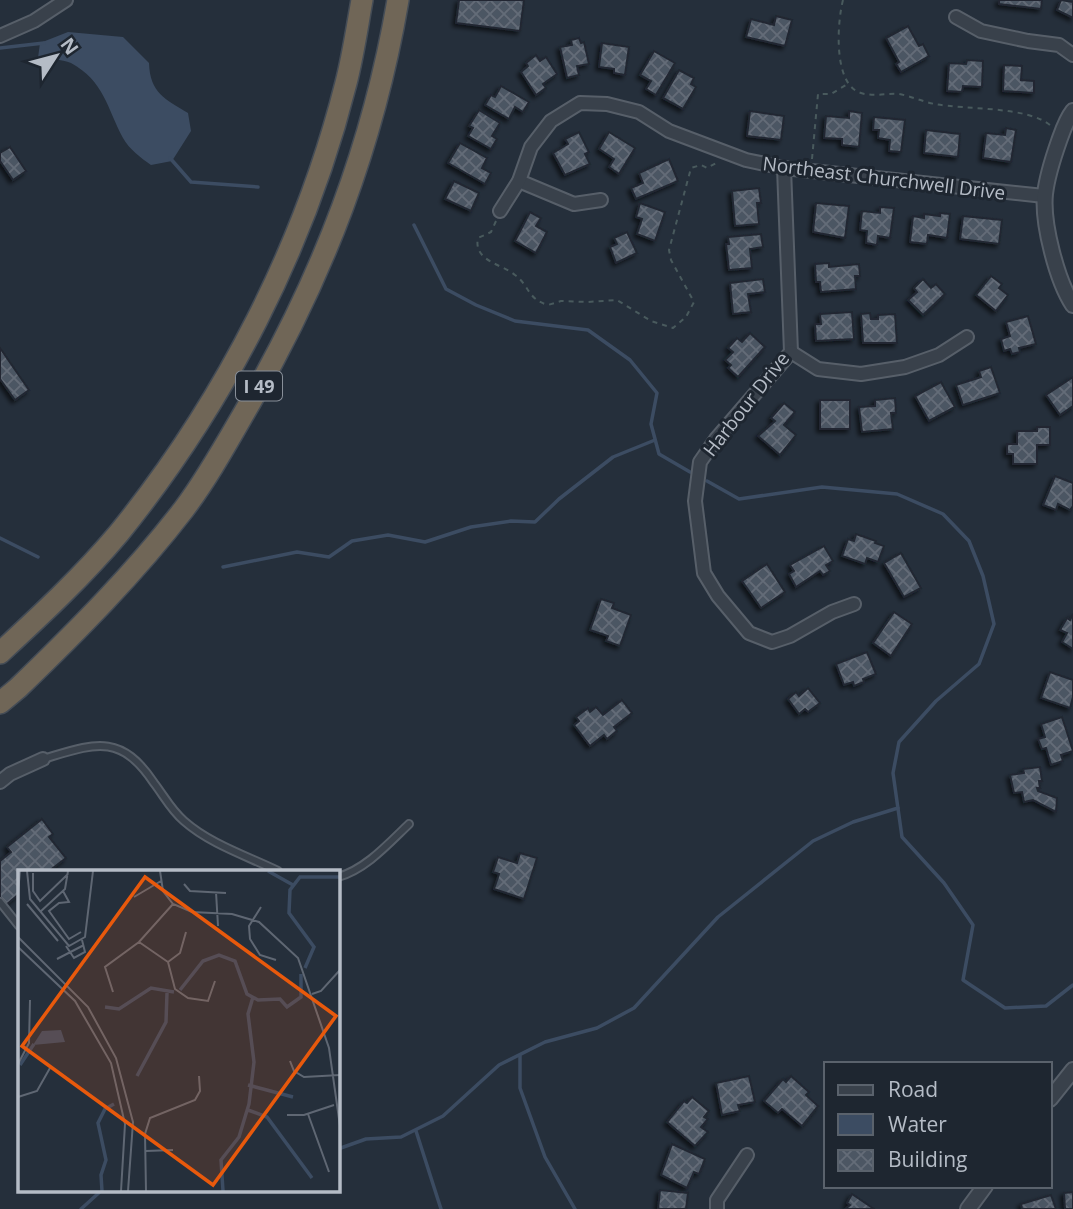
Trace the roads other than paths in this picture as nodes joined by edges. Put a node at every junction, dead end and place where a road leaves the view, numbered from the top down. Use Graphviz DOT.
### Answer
graph roads {
  1 [pos="65,0"];
  2 [pos="362,0"];
  3 [pos="398,0"];
  4 [pos="956,17"];
  5 [pos="0,36"];
  6 [pos="1073,55"];
  7 [pos="1073,111"];
  8 [pos="784,169"];
  9 [pos="519,181"];
  10 [pos="1044,196"];
  11 [pos="601,200"];
  12 [pos="500,211"];
  13 [pos="1073,305"];
  14 [pos="967,337"];
  15 [pos="791,352"];
  16 [pos="854,604"];
  17 [pos="0,653"];
  18 [pos="0,703"];
  19 [pos="43,759"];
  20 [pos="0,782"];
  21 [pos="409,824"];
  22 [pos="276,870"];
  23 [pos="340,876"];
  24 [pos="0,902"];
  25 [pos="18,925"];
  26 [pos="1073,1070"];
  27 [pos="1052,1096"];
  28 [pos="747,1154"];
  29 [pos="984,1188"];
  30 [pos="717,1209"];
  31 [pos="968,1209"];
  1 -- 5 [label="street"];
  2 -- 17 [label="highway, I 49"];
  3 -- 18 [label="highway, I 49"];
  4 -- 6 [label="street"];
  7 -- 10 [label="street"];
  8 -- 9 [label="street, Northeast Churchwell Drive"];
  8 -- 10 [label="street, Northeast Churchwell Drive"];
  8 -- 15 [label="street, Harbour Drive"];
  9 -- 11 [label="street"];
  9 -- 12 [label="street, Northeast Churchwell Drive"];
  10 -- 13 [label="street"];
  14 -- 15 [label="street"];
  15 -- 16 [label="street, Harbour Drive"];
  19 -- 20 [label="street"];
  19 -- 22 [label="lane"];
  21 -- 23 [label="lane"];
  24 -- 25 [label="lane"];
  26 -- 27 [label="street"];
  28 -- 30 [label="street"];
  29 -- 31 [label="street"];
}
